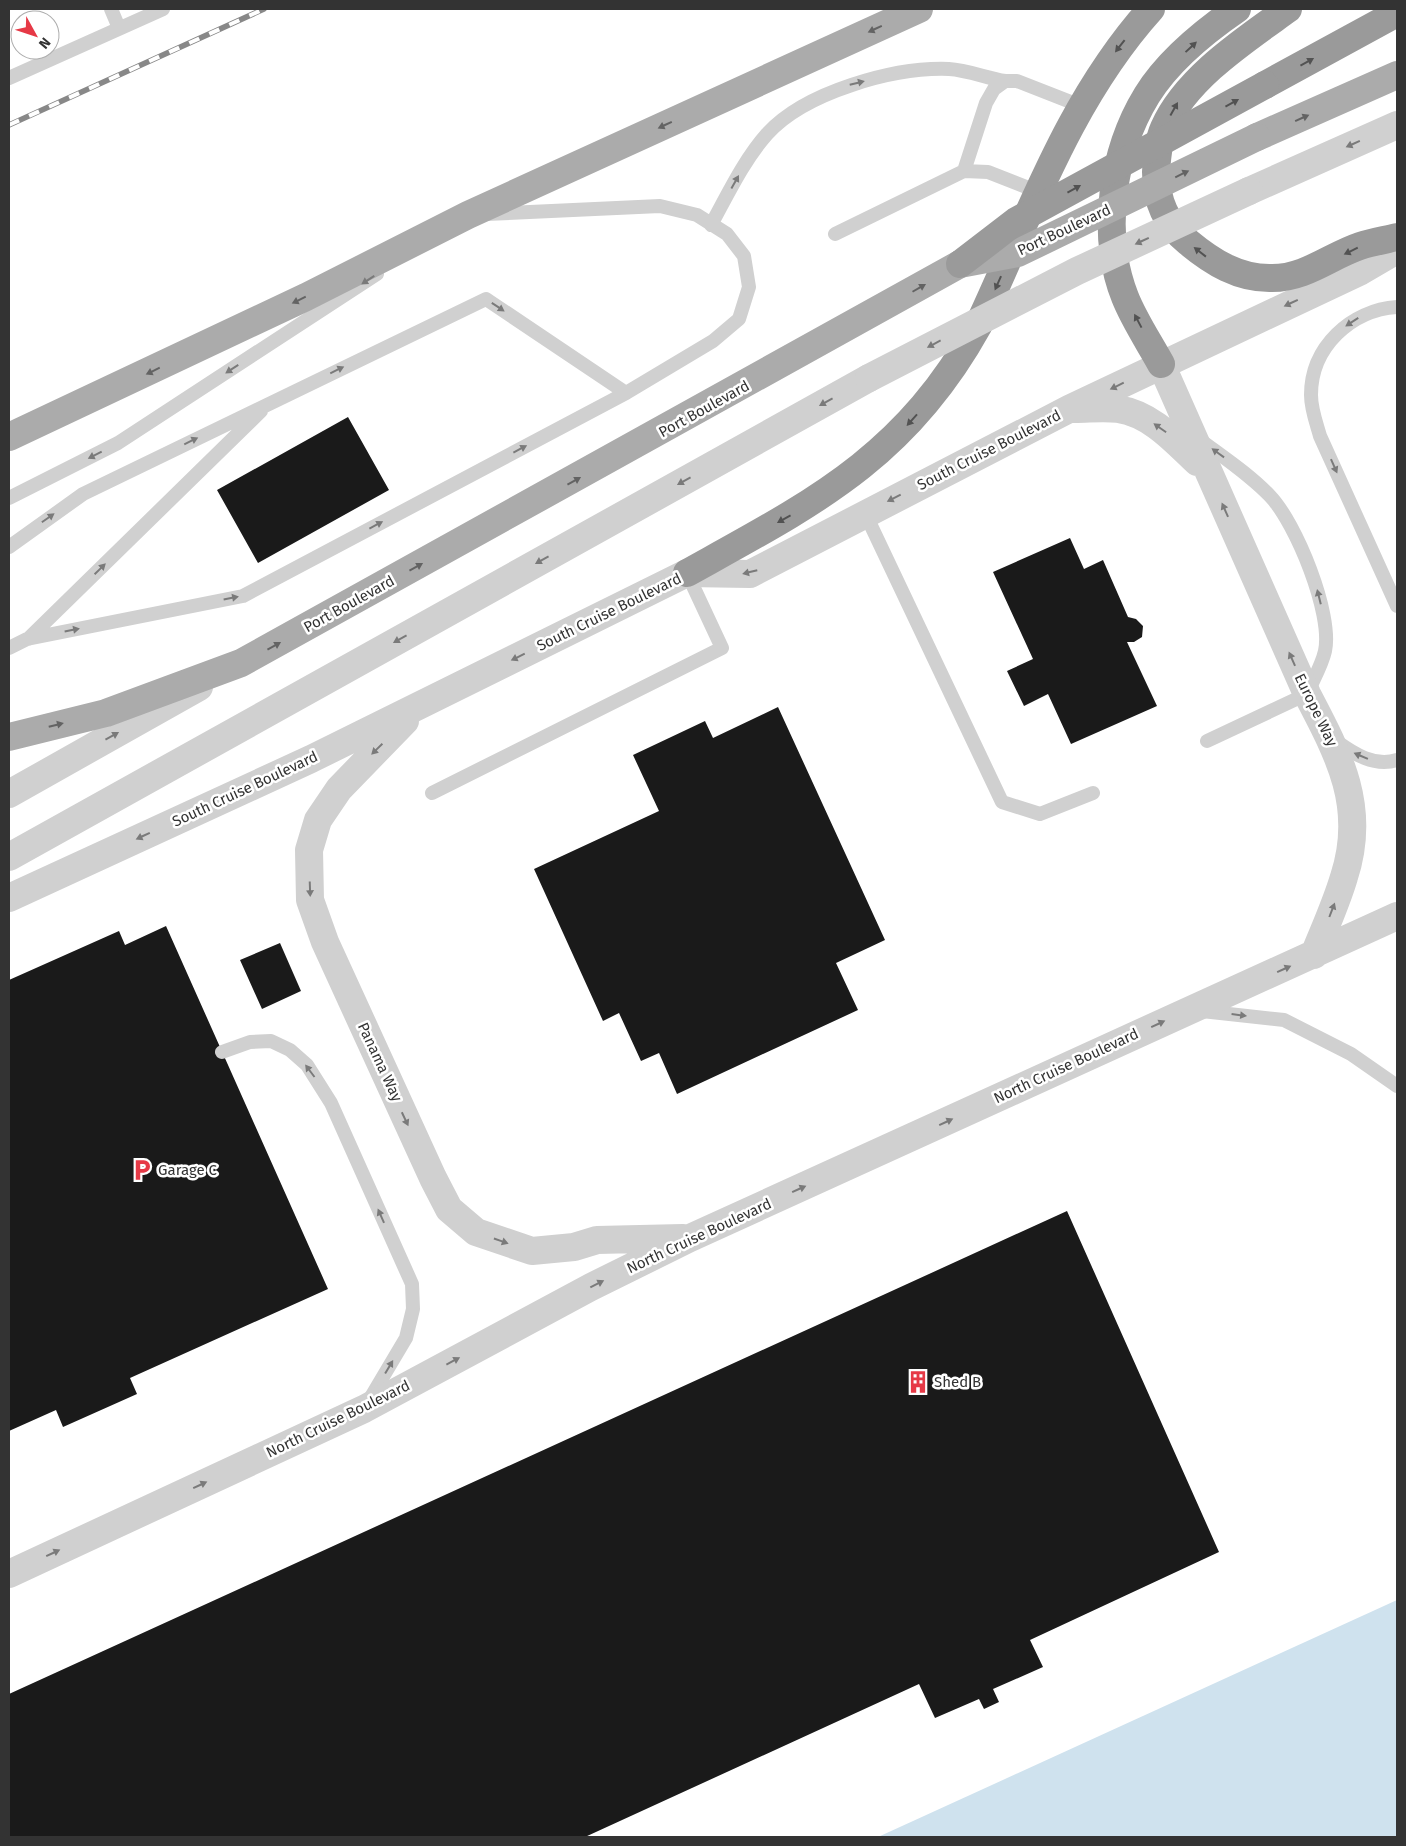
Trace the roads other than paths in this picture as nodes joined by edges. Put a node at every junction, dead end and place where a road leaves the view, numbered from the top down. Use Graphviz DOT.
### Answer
graph roads {
  1 [pos="111,9"];
  2 [pos="163,9"];
  3 [pos="919,9"];
  4 [pos="1151,9"];
  5 [pos="1237,9"];
  6 [pos="1288,9"];
  7 [pos="1397,13"];
  8 [pos="119,28"];
  9 [pos="1397,75"];
  10 [pos="9,78"];
  11 [pos="1005,81"];
  12 [pos="1081,106"];
  13 [pos="1397,125"];
  14 [pos="964,171"];
  15 [pos="1039,192"];
  16 [pos="468,215"];
  17 [pos="711,224"];
  18 [pos="835,234"];
  19 [pos="1397,237"];
  20 [pos="1397,250"];
  21 [pos="960,264"];
  22 [pos="1397,307"];
  23 [pos="1161,364"];
  24 [pos="626,393"];
  25 [pos="270,403"];
  26 [pos="1069,409"];
  27 [pos="1190,433"];
  28 [pos="9,438"];
  29 [pos="1208,474"];
  30 [pos="9,498"];
  31 [pos="865,513"];
  32 [pos="9,547"];
  33 [pos="687,573"];
  34 [pos="1397,606"];
  35 [pos="27,639"];
  36 [pos="9,648"];
  37 [pos="241,663"];
  38 [pos="1307,694"];
  39 [pos="424,703"];
  40 [pos="1329,735"];
  41 [pos="9,737"];
  42 [pos="1207,741"];
  43 [pos="1397,760"];
  44 [pos="432,793"];
  45 [pos="1093,793"];
  46 [pos="9,794"];
  47 [pos="9,858"];
  48 [pos="9,898"];
  49 [pos="1397,916"];
  50 [pos="1314,955"];
  51 [pos="1191,1009"];
  52 [pos="222,1052"];
  53 [pos="1397,1086"];
  54 [pos="690,1238"];
  55 [pos="364,1409"];
  56 [pos="9,1574"];
  1 -- 8 [label="lane"];
  2 -- 8 [label="lane"];
  3 -- 16 [label="main road, one-way"];
  4 -- 12 [label="highway, one-way"];
  23 -- 5 [label="highway, one-way"];
  19 -- 6 [label="highway, one-way"];
  21 -- 7 [label="highway, one-way, bridge"];
  8 -- 10 [label="lane"];
  21 -- 9 [label="main road, Port Boulevard, one-way, bridge"];
  11 -- 12 [label="lane"];
  11 -- 14 [label="lane"];
  17 -- 11 [label="lane, one-way"];
  12 -- 15 [label="highway"];
  13 -- 47 [label="street, one-way, bridge"];
  14 -- 15 [label="lane"];
  14 -- 18 [label="lane"];
  15 -- 33 [label="highway, one-way"];
  16 -- 17 [label="lane"];
  16 -- 28 [label="main road, one-way"];
  16 -- 30 [label="lane, one-way"];
  17 -- 24 [label="lane"];
  20 -- 23 [label="street, South Cruise Boulevard, one-way"];
  37 -- 21 [label="main road, Port Boulevard, one-way"];
  22 -- 34 [label="lane, one-way"];
  23 -- 26 [label="street, South Cruise Boulevard, one-way"];
  23 -- 27 [label="street, Europe Way"];
  25 -- 24 [label="lane, one-way"];
  35 -- 24 [label="lane, one-way"];
  32 -- 25 [label="lane, one-way"];
  35 -- 25 [label="lane, one-way"];
  29 -- 26 [label="street, one-way"];
  26 -- 31 [label="street, South Cruise Boulevard, one-way"];
  27 -- 29 [label="street, Europe Way"];
  38 -- 27 [label="lane, one-way"];
  38 -- 29 [label="street, Europe Way, one-way"];
  31 -- 33 [label="street, South Cruise Boulevard, one-way"];
  31 -- 45 [label="lane"];
  33 -- 39 [label="street, South Cruise Boulevard, one-way"];
  33 -- 44 [label="lane"];
  35 -- 36 [label="lane"];
  41 -- 37 [label="main road, Port Boulevard, one-way"];
  46 -- 37 [label="street, one-way"];
  38 -- 40 [label="street, Europe Way"];
  38 -- 42 [label="lane"];
  39 -- 48 [label="street, South Cruise Boulevard, one-way"];
  39 -- 54 [label="street, Panama Way, one-way"];
  43 -- 40 [label="lane, one-way"];
  50 -- 40 [label="street, Europe Way, one-way"];
  49 -- 50 [label="street, North Cruise Boulevard"];
  51 -- 50 [label="street, North Cruise Boulevard, one-way"];
  51 -- 53 [label="lane, one-way"];
  54 -- 51 [label="street, North Cruise Boulevard, one-way"];
  55 -- 52 [label="lane, one-way"];
  55 -- 54 [label="street, North Cruise Boulevard, one-way"];
  56 -- 55 [label="street, North Cruise Boulevard, one-way"];
}
